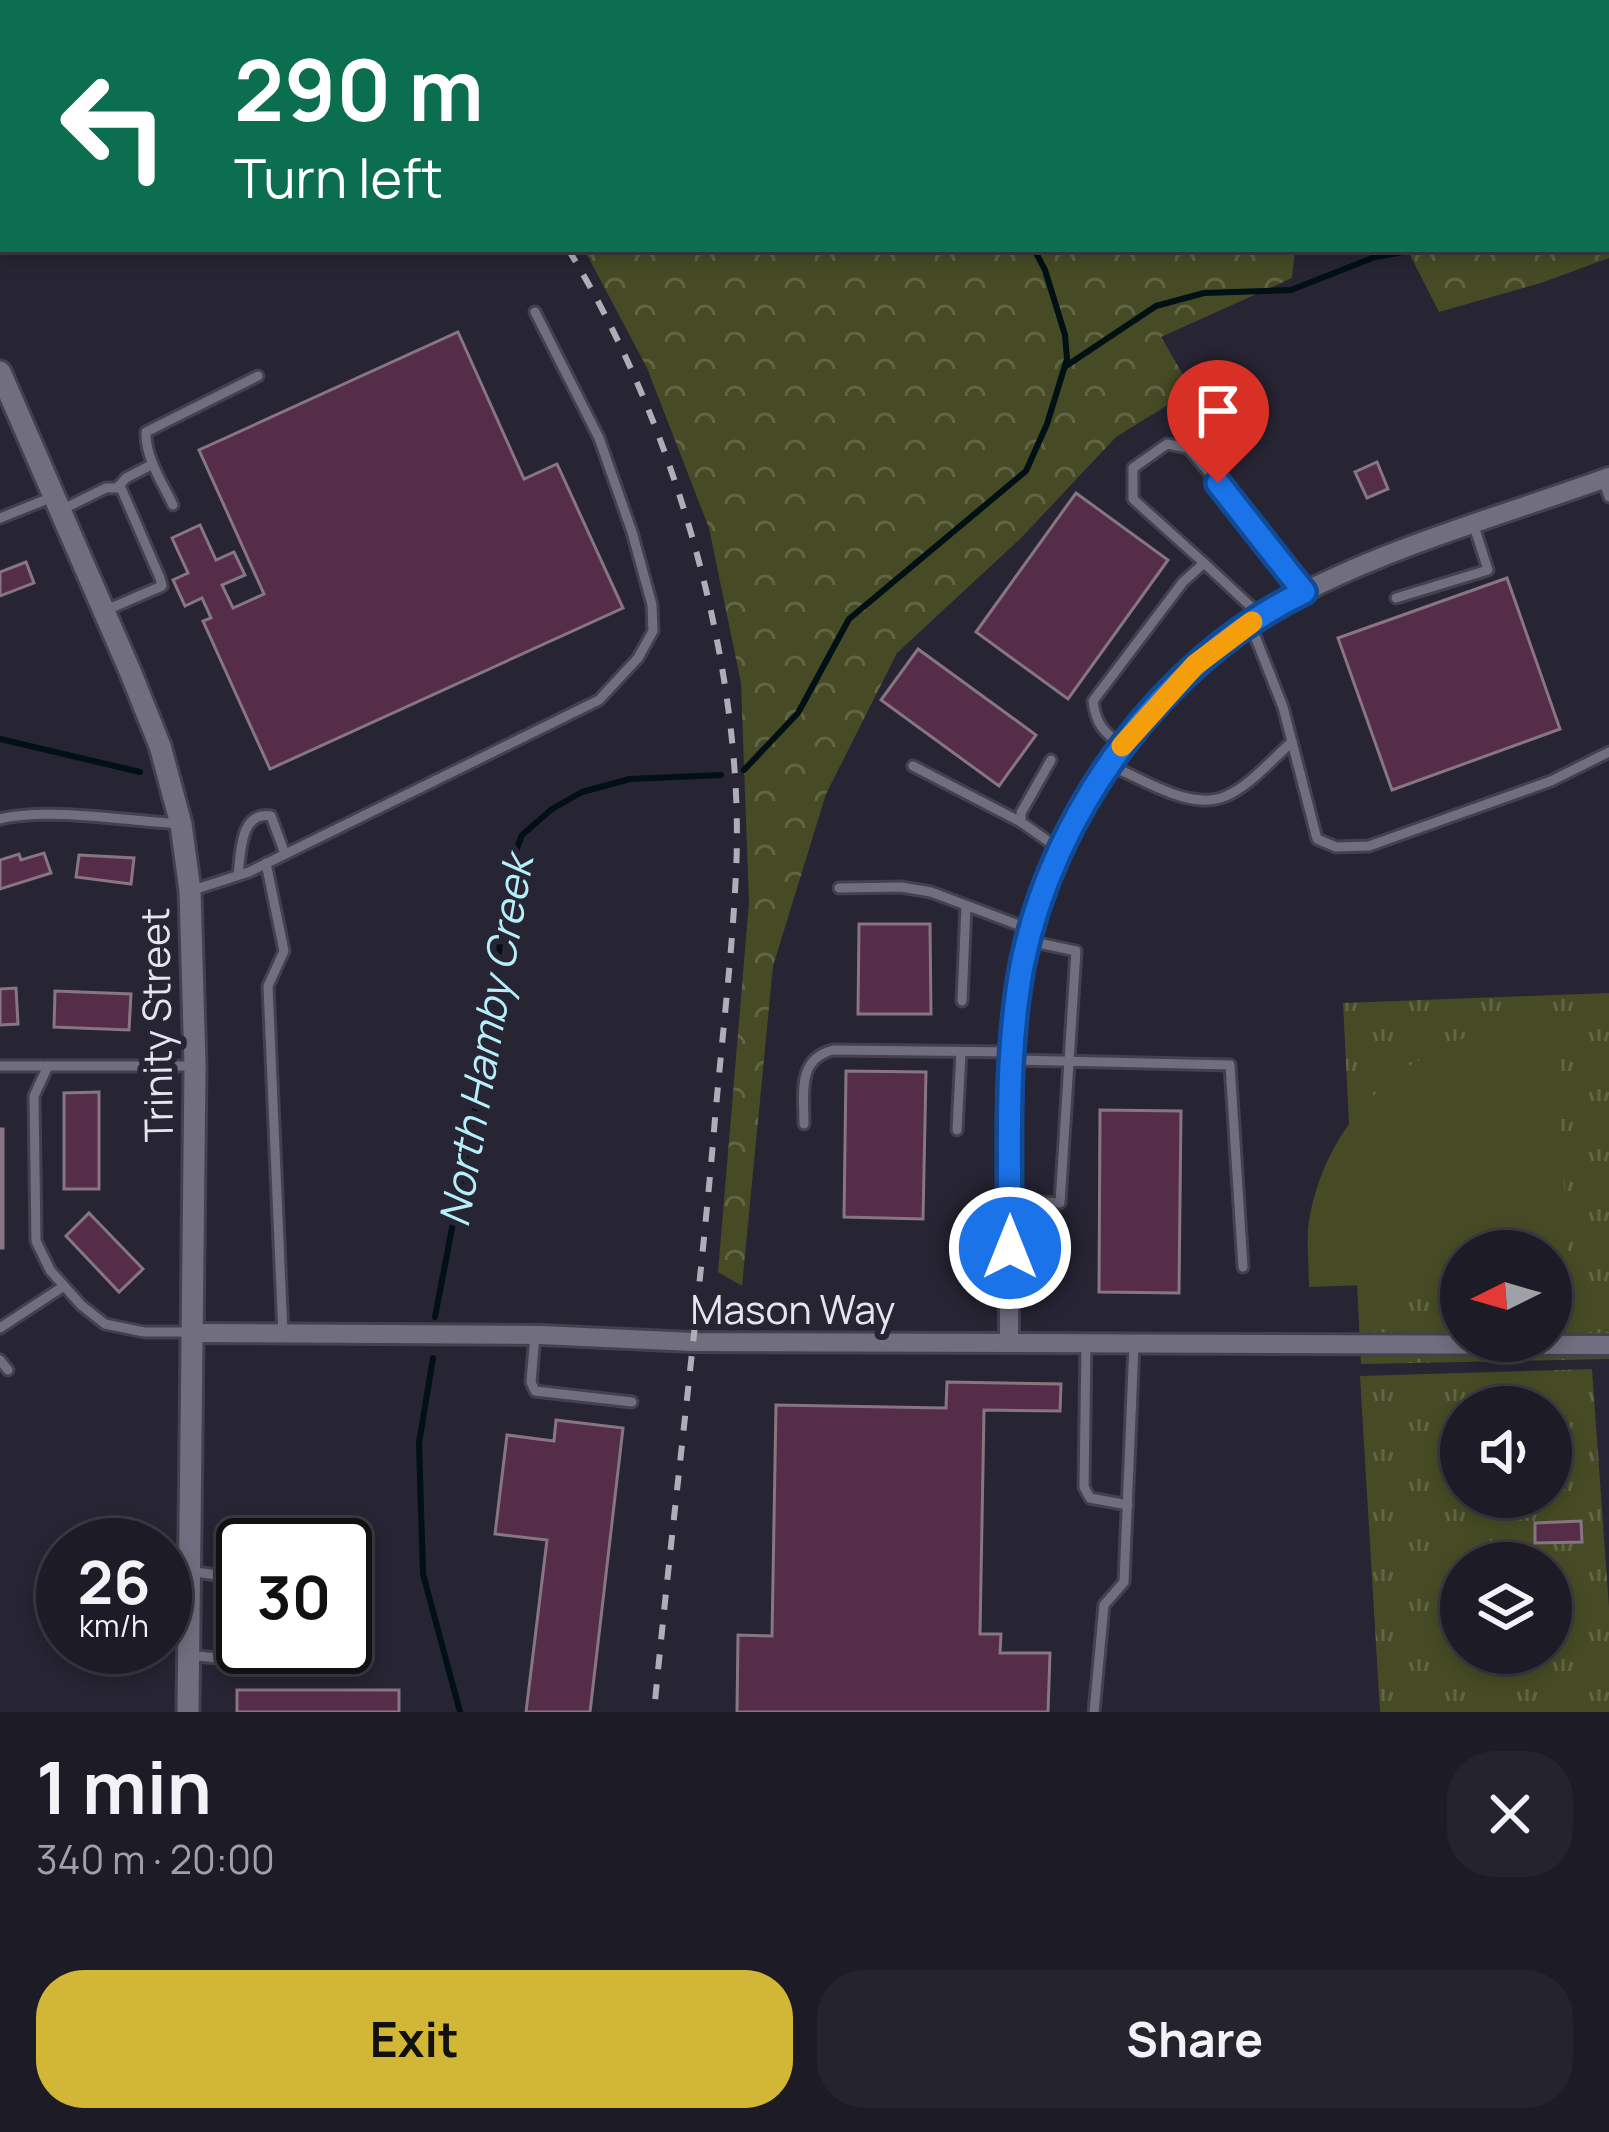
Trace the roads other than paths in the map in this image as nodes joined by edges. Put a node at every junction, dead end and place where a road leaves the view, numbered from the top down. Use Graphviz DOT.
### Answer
graph roads {
  1 [pos="536,312"];
  2 [pos="0,372"];
  3 [pos="258,376"];
  4 [pos="153,464"];
  5 [pos="1607,484"];
  6 [pos="118,487"];
  7 [pos="58,503"];
  8 [pos="173,505"];
  9 [pos="0,518"];
  10 [pos="1474,526"];
  11 [pos="1204,563"];
  12 [pos="1304,592"];
  13 [pos="1396,598"];
  14 [pos="104,611"];
  15 [pos="1255,620"];
  16 [pos="1292,742"];
  17 [pos="1122,745"];
  18 [pos="1609,752"];
  19 [pos="1051,760"];
  20 [pos="1109,765"];
  21 [pos="913,766"];
  22 [pos="0,819"];
  23 [pos="1021,822"];
  24 [pos="181,824"];
  25 [pos="1062,851"];
  26 [pos="285,854"];
  27 [pos="266,863"];
  28 [pos="238,875"];
  29 [pos="839,888"];
  30 [pos="190,891"];
  31 [pos="966,906"];
  32 [pos="1031,935"];
  33 [pos="962,1001"];
  34 [pos="961,1052"];
  35 [pos="1013,1056"];
  36 [pos="1066,1061"];
  37 [pos="0,1066"];
  38 [pos="48,1066"];
  39 [pos="196,1066"];
  40 [pos="804,1124"];
  41 [pos="957,1130"];
  42 [pos="1010,1200"];
  43 [pos="1243,1267"];
  44 [pos="64,1286"];
  45 [pos="0,1328"];
  46 [pos="193,1333"];
  47 [pos="283,1335"];
  48 [pos="535,1335"];
  49 [pos="1010,1343"];
  50 [pos="1085,1343"];
  51 [pos="1134,1344"];
  52 [pos="1609,1345"];
  53 [pos="0,1360"];
  54 [pos="8,1370"];
  55 [pos="632,1402"];
  56 [pos="1128,1504"];
  57 [pos="190,1518"];
  58 [pos="189,1674"];
  59 [pos="188,1712"];
  60 [pos="1094,1712"];
  1 -- 26 [label="lane"];
  2 -- 7 [label="street, Trinity Street"];
  3 -- 4 [label="lane"];
  4 -- 6 [label="lane"];
  4 -- 8 [label="lane"];
  5 -- 10 [label="street"];
  6 -- 7 [label="lane"];
  6 -- 14 [label="lane"];
  7 -- 9 [label="lane"];
  7 -- 14 [label="street, Trinity Street"];
  10 -- 12 [label="street"];
  10 -- 13 [label="lane"];
  11 -- 12 [label="lane"];
  11 -- 15 [label="lane"];
  11 -- 17 [label="lane"];
  12 -- 15 [label="street"];
  14 -- 24 [label="street, Trinity Street"];
  15 -- 16 [label="lane"];
  15 -- 17 [label="street"];
  16 -- 18 [label="lane"];
  16 -- 20 [label="lane"];
  17 -- 20 [label="street"];
  19 -- 23 [label="lane"];
  20 -- 25 [label="street"];
  21 -- 23 [label="lane"];
  22 -- 24 [label="lane"];
  23 -- 25 [label="lane"];
  24 -- 30 [label="street, Trinity Street"];
  25 -- 32 [label="street"];
  26 -- 27 [label="lane"];
  26 -- 28 [label="lane"];
  27 -- 28 [label="lane"];
  27 -- 47 [label="lane"];
  28 -- 30 [label="lane"];
  29 -- 31 [label="lane"];
  30 -- 39 [label="street, Trinity Street"];
  31 -- 32 [label="lane"];
  31 -- 33 [label="lane"];
  32 -- 35 [label="street"];
  32 -- 36 [label="lane"];
  34 -- 35 [label="lane"];
  34 -- 40 [label="lane"];
  34 -- 41 [label="lane"];
  35 -- 36 [label="lane"];
  35 -- 42 [label="street"];
  36 -- 42 [label="lane"];
  36 -- 43 [label="lane"];
  37 -- 38 [label="lane"];
  38 -- 39 [label="lane"];
  38 -- 44 [label="lane"];
  39 -- 46 [label="street, Trinity Street"];
  42 -- 49 [label="street"];
  44 -- 45 [label="lane"];
  44 -- 46 [label="lane"];
  46 -- 47 [label="street, Mason Way"];
  46 -- 57 [label="street, Trinity Street"];
  47 -- 48 [label="street, Mason Way"];
  48 -- 49 [label="street, Mason Way"];
  48 -- 55 [label="lane"];
  49 -- 50 [label="street, Mason Way"];
  50 -- 51 [label="street, Mason Way"];
  50 -- 56 [label="lane"];
  51 -- 52 [label="street, Mason Way"];
  51 -- 56 [label="lane"];
  53 -- 54 [label="lane"];
  56 -- 60 [label="lane"];
  58 -- 59 [label="street, Trinity Street"];
}
